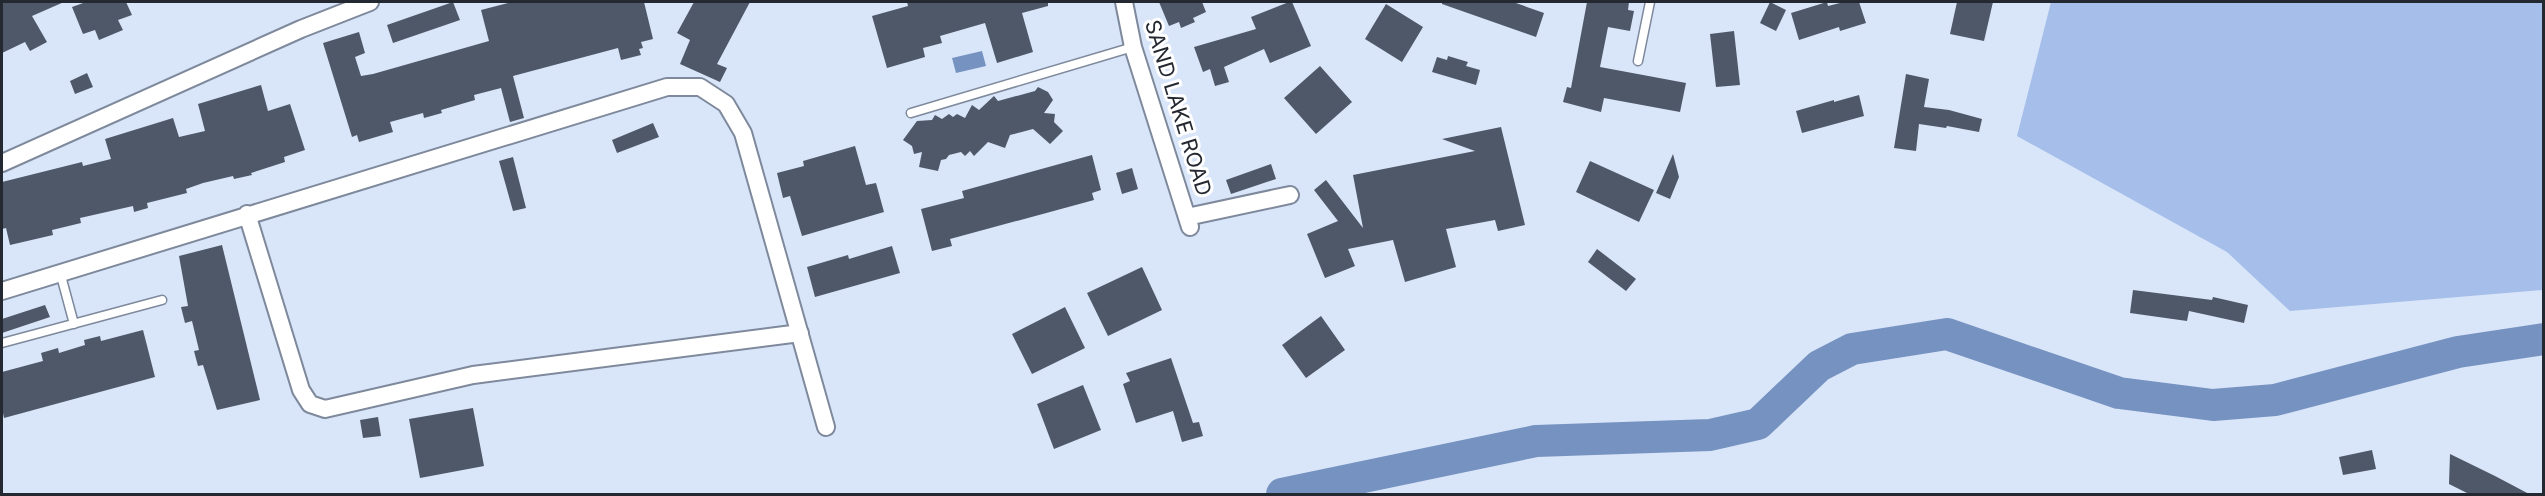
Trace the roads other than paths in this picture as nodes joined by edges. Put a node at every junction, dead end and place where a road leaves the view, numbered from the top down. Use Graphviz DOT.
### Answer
graph roads {
  1 [pos="370,2"];
  2 [pos="1124,2"];
  3 [pos="1650,2"];
  4 [pos="1133,47"];
  5 [pos="1638,61"];
  6 [pos="911,113"];
  7 [pos="2,163"];
  8 [pos="1290,195"];
  9 [pos="247,214"];
  10 [pos="60,272"];
  11 [pos="2,291"];
  12 [pos="162,300"];
  13 [pos="74,324"];
  14 [pos="800,333"];
  15 [pos="2,343"];
  16 [pos="826,427"];
  1 -- 7 [label="street"];
  2 -- 4 [label="street, SAND LAKE ROAD"];
  3 -- 5 [label="lane"];
  4 -- 6 [label="lane"];
  4 -- 8 [label="street, SAND LAKE ROAD"];
  9 -- 10 [label="street"];
  9 -- 14 [label="street"];
  9 -- 14 [label="street"];
  10 -- 11 [label="street"];
  10 -- 13 [label="lane"];
  12 -- 13 [label="lane"];
  13 -- 15 [label="lane"];
  14 -- 16 [label="street"];
}
